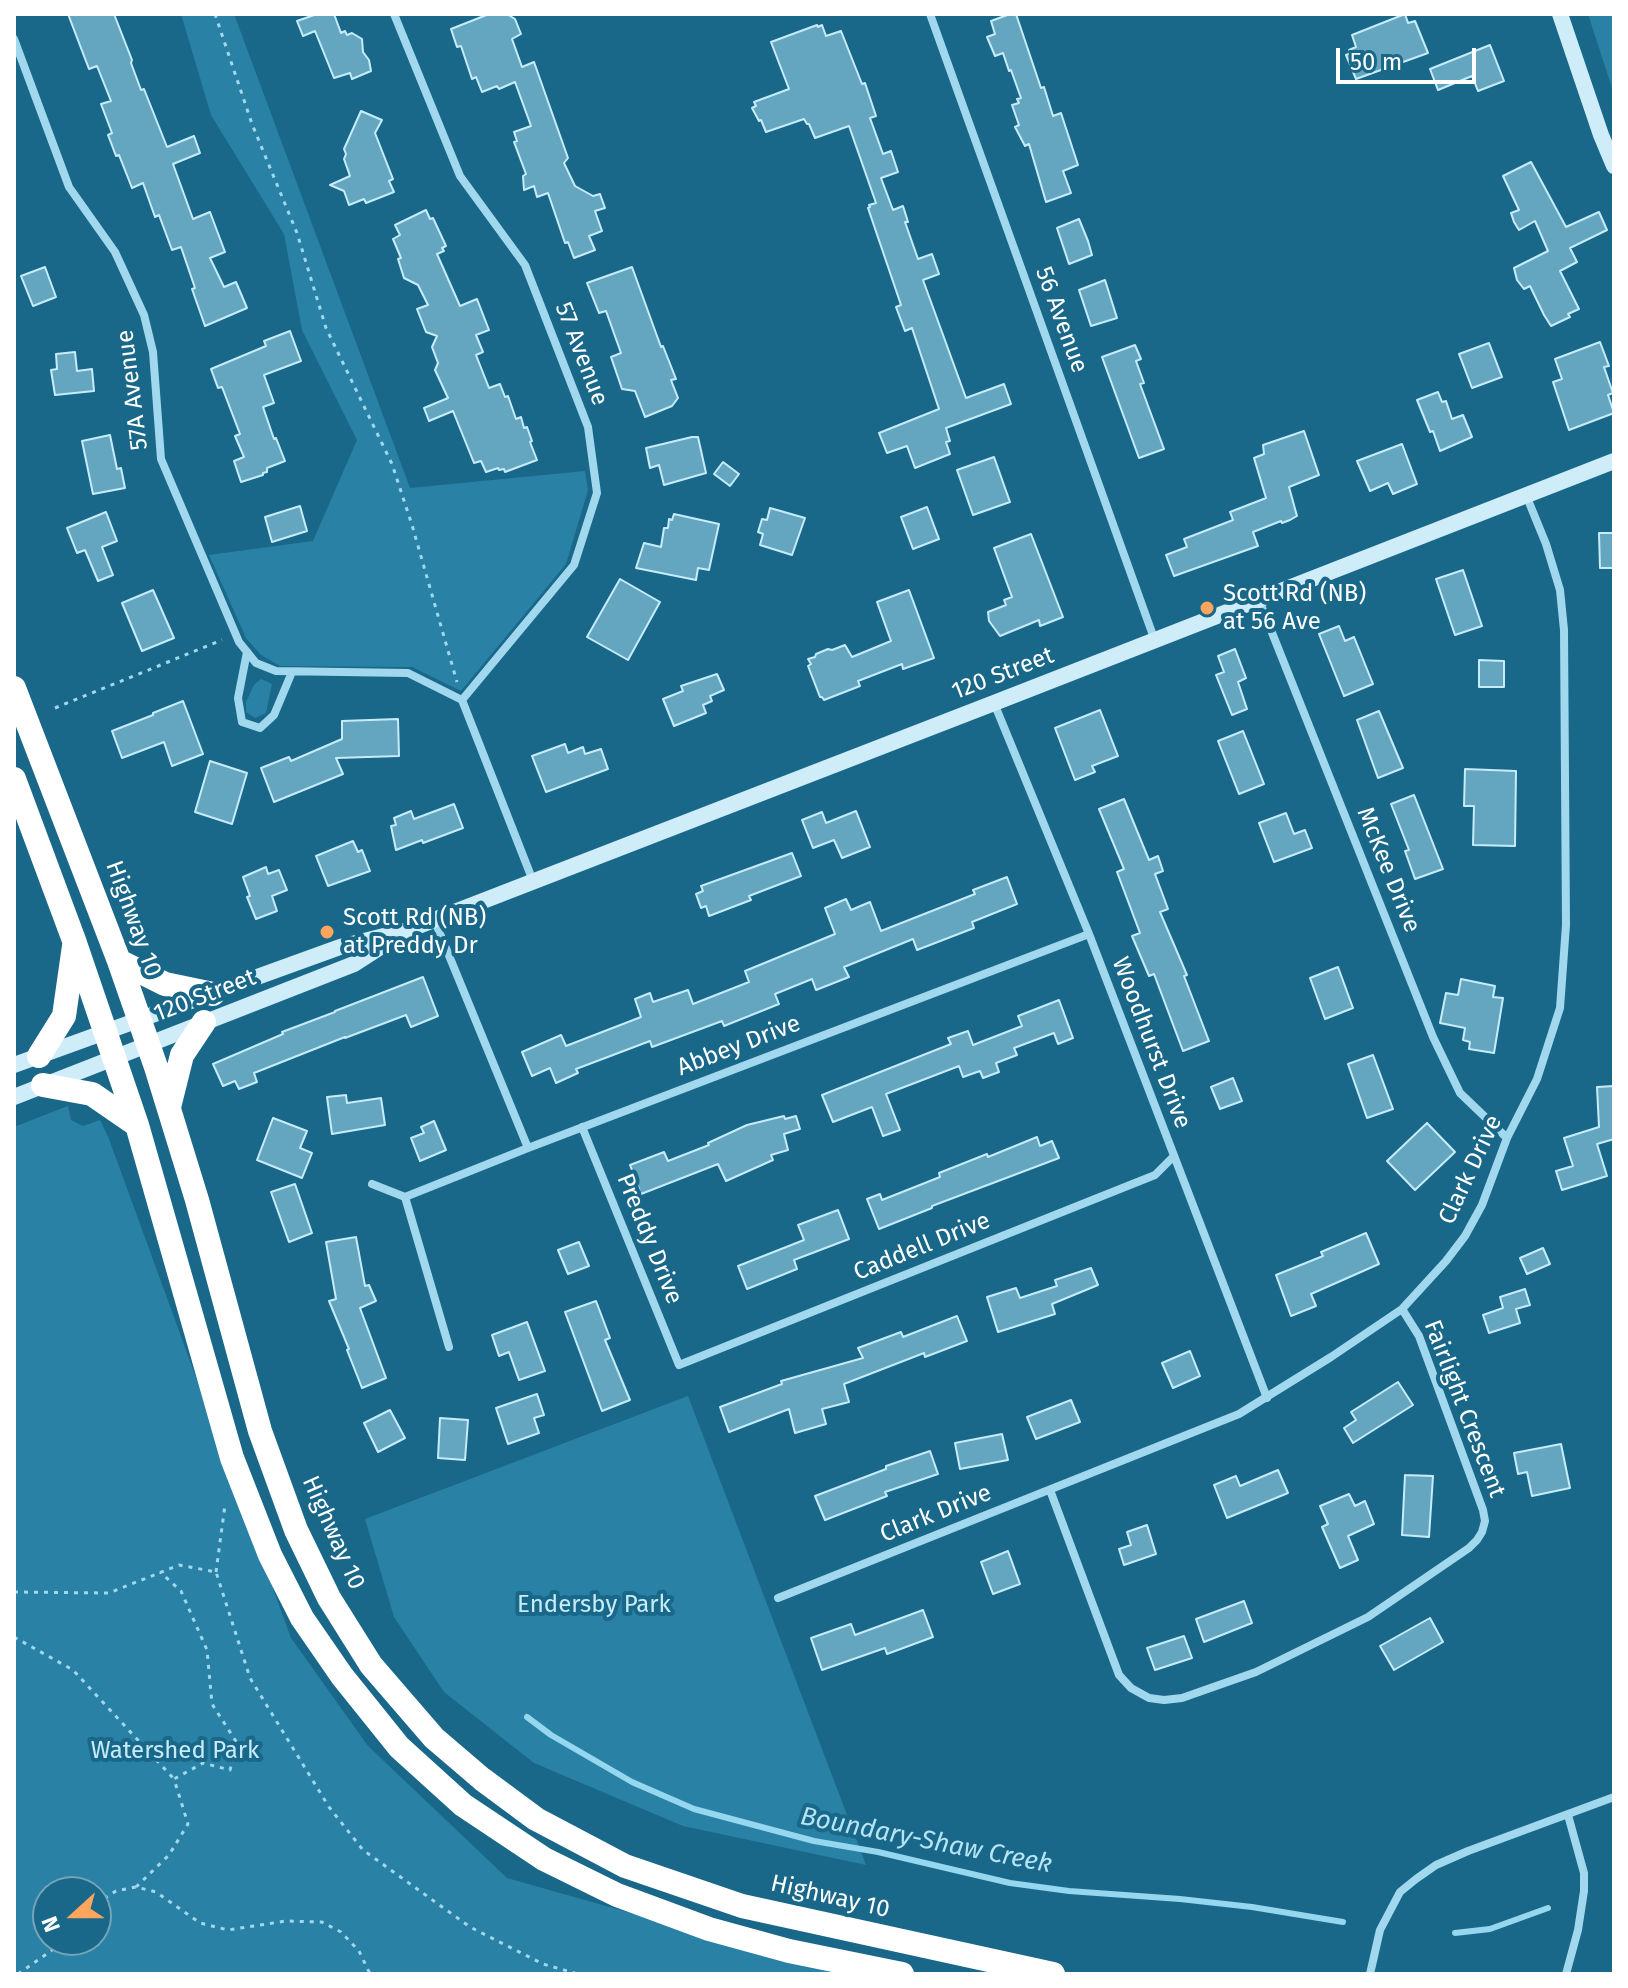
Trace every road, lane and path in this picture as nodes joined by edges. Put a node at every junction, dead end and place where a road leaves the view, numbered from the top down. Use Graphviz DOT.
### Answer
graph roads {
  1 [pos="215,14"];
  2 [pos="394,14"];
  3 [pos="930,14"];
  4 [pos="1560,14"];
  5 [pos="14,39"];
  6 [pos="1614,166"];
  7 [pos="1614,461"];
  8 [pos="1526,495"];
  9 [pos="1259,600"];
  10 [pos="236,635"];
  11 [pos="1155,641"];
  12 [pos="247,652"];
  13 [pos="292,672"];
  14 [pos="14,688"];
  15 [pos="462,700"];
  16 [pos="994,703"];
  17 [pos="55,708"];
  18 [pos="14,779"];
  19 [pos="533,881"];
  20 [pos="434,919"];
  21 [pos="408,930"];
  22 [pos="1089,934"];
  23 [pos="75,943"];
  24 [pos="119,961"];
  25 [pos="213,994"];
  26 [pos="140,1020"];
  27 [pos="204,1022"];
  28 [pos="106,1032"];
  29 [pos="148,1044"];
  30 [pos="39,1056"];
  31 [pos="114,1057"];
  32 [pos="14,1065"];
  33 [pos="43,1085"];
  34 [pos="14,1097"];
  35 [pos="169,1107"];
  36 [pos="137,1125"];
  37 [pos="582,1127"];
  38 [pos="1507,1138"];
  39 [pos="528,1148"];
  40 [pos="1173,1157"];
  41 [pos="372,1184"];
  42 [pos="405,1197"];
  43 [pos="1402,1309"];
  44 [pos="449,1347"];
  45 [pos="679,1365"];
  46 [pos="1267,1398"];
  47 [pos="1050,1490"];
  48 [pos="226,1501"];
  49 [pos="160,1572"];
  50 [pos="216,1572"];
  51 [pos="14,1592"];
  52 [pos="778,1598"];
  53 [pos="14,1637"];
  54 [pos="174,1779"];
  55 [pos="1614,1797"];
  56 [pos="1568,1815"];
  57 [pos="136,1887"];
  58 [pos="112,1894"];
  59 [pos="44,1956"];
  60 [pos="18,1974"];
  61 [pos="370,1974"];
  62 [pos="578,1974"];
  63 [pos="902,1974"];
  64 [pos="1053,1974"];
  65 [pos="1370,1974"];
  66 [pos="1566,1974"];
  1 -- 15 [label="path"];
  2 -- 15 [label="street, 57 Avenue"];
  3 -- 11 [label="street, 56 Avenue"];
  4 -- 6 [label="street"];
  5 -- 10 [label="street, 57A Avenue"];
  7 -- 8 [label="street, 120 Street"];
  8 -- 9 [label="street, 120 Street"];
  8 -- 38 [label="street, Clark Drive"];
  9 -- 11 [label="street, 120 Street"];
  9 -- 38 [label="street, McKee Drive"];
  10 -- 12 [label="street, 57A Avenue"];
  10 -- 17 [label="path"];
  11 -- 16 [label="street, 120 Street"];
  12 -- 13 [label="street, 57A Avenue"];
  12 -- 13 [label="street"];
  13 -- 15 [label="street, 57A Avenue"];
  14 -- 24 [label="highway, Highway 10"];
  15 -- 19 [label="street"];
  16 -- 19 [label="street, 120 Street"];
  16 -- 22 [label="street, Woodhurst Drive"];
  18 -- 23 [label="highway"];
  19 -- 20 [label="street, 120 Street"];
  20 -- 21 [label="street, 120 Street"];
  20 -- 39 [label="street"];
  21 -- 25 [label="street, 120 Street"];
  21 -- 27 [label="street, 120 Street"];
  22 -- 37 [label="street, Abbey Drive"];
  22 -- 40 [label="street, Woodhurst Drive"];
  23 -- 28 [label="highway"];
  23 -- 30 [label="highway"];
  24 -- 25 [label="highway"];
  24 -- 26 [label="highway, Highway 10"];
  25 -- 26 [label="street, 120 Street"];
  26 -- 28 [label="street, 120 Street"];
  26 -- 29 [label="highway, Highway 10"];
  27 -- 29 [label="street, 120 Street"];
  27 -- 35 [label="highway"];
  28 -- 30 [label="street, 120 Street"];
  28 -- 31 [label="highway"];
  29 -- 31 [label="street, 120 Street"];
  29 -- 35 [label="highway, Highway 10"];
  30 -- 32 [label="street, 120 Street"];
  31 -- 33 [label="street, 120 Street"];
  31 -- 36 [label="highway"];
  33 -- 34 [label="street, 120 Street"];
  33 -- 36 [label="highway"];
  35 -- 64 [label="highway, Highway 10"];
  36 -- 63 [label="highway"];
  37 -- 39 [label="street, Abbey Drive"];
  37 -- 45 [label="street, Preddy Drive"];
  38 -- 43 [label="street, Clark Drive"];
  39 -- 42 [label="street, Abbey Drive"];
  40 -- 45 [label="street, Caddell Drive"];
  40 -- 46 [label="street, Woodhurst Drive"];
  41 -- 42 [label="street"];
  42 -- 44 [label="street"];
  43 -- 46 [label="street, Clark Drive"];
  43 -- 47 [label="street, Fairlight Crescent"];
  46 -- 47 [label="street, Clark Drive"];
  47 -- 52 [label="street, Clark Drive"];
  48 -- 50 [label="path"];
  49 -- 50 [label="path"];
  49 -- 51 [label="path"];
  49 -- 54 [label="path"];
  50 -- 62 [label="path"];
  53 -- 54 [label="path"];
  54 -- 57 [label="path"];
  55 -- 56 [label="street"];
  56 -- 65 [label="street"];
  56 -- 66 [label="street"];
  57 -- 58 [label="path"];
  57 -- 61 [label="path"];
  59 -- 60 [label="path"];
}
